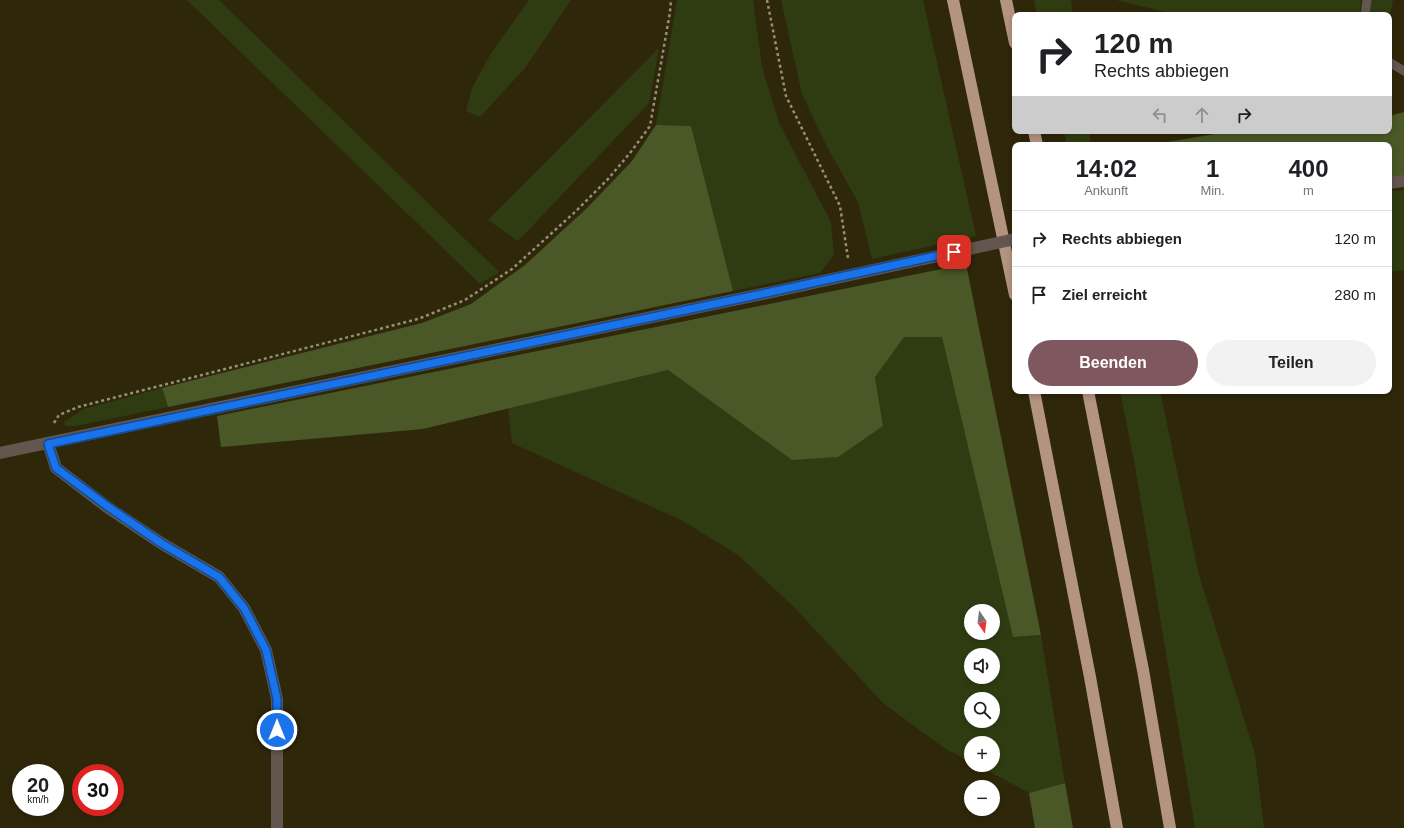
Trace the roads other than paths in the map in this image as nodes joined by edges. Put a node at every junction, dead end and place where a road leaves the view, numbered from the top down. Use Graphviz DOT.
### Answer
graph roads {
  1 [pos="953,0"];
  2 [pos="1006,0"];
  3 [pos="1367,0"];
  4 [pos="1365,12"];
  5 [pos="1012,29"];
  6 [pos="1392,64"];
  7 [pos="1404,71"];
  8 [pos="1404,182"];
  9 [pos="1392,183"];
  10 [pos="1012,240"];
  11 [pos="1012,281"];
  12 [pos="1035,394"];
  13 [pos="1089,394"];
  14 [pos="48,444"];
  15 [pos="0,454"];
  16 [pos="277,828"];
  17 [pos="1117,828"];
  18 [pos="1170,828"];
  1 -- 11 [label="highway"];
  2 -- 5 [label="highway"];
  3 -- 4 [label="lane"];
  6 -- 7 [label="lane"];
  8 -- 9 [label="street"];
  10 -- 14 [label="street, bridge"];
  12 -- 17 [label="highway"];
  13 -- 18 [label="highway"];
  14 -- 15 [label="street"];
  14 -- 16 [label="street"];
}
